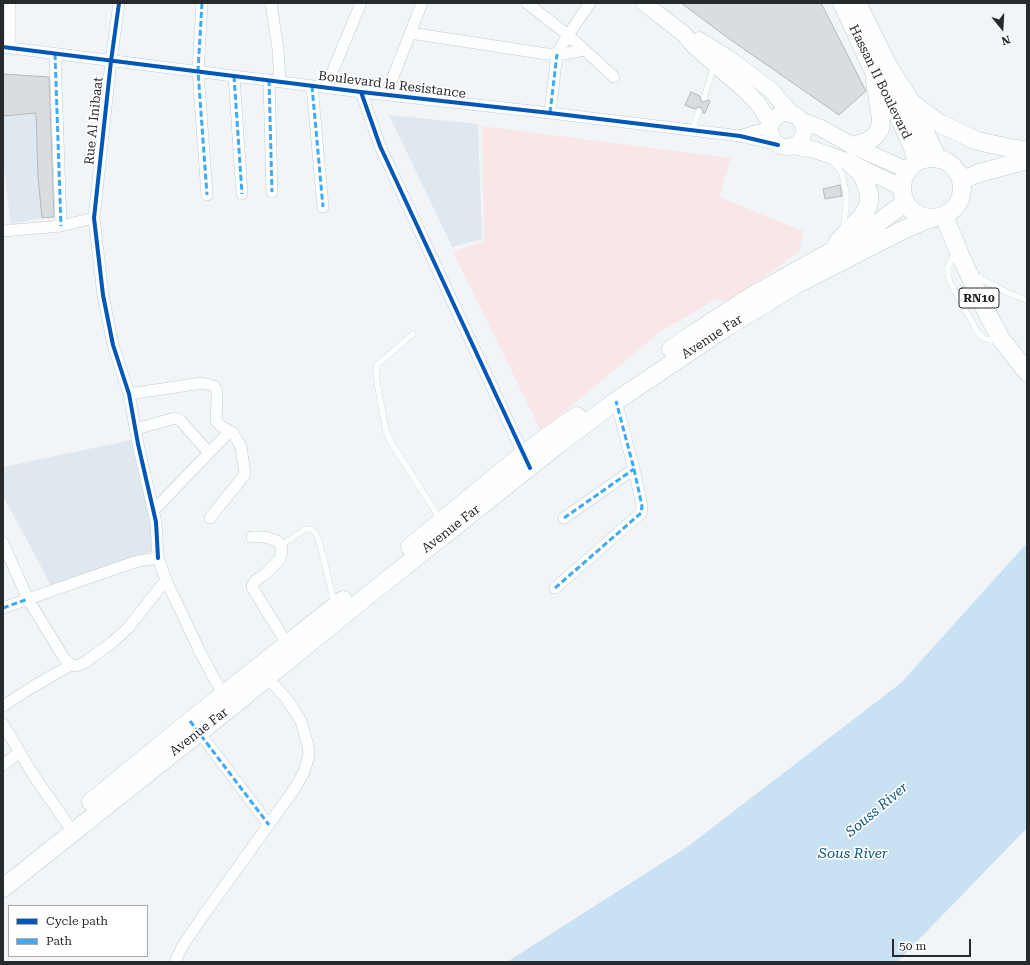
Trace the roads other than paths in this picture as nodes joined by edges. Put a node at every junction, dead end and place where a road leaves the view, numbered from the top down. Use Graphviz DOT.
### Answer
graph roads {
  1 [pos="10,3"];
  2 [pos="119,3"];
  3 [pos="202,3"];
  4 [pos="271,3"];
  5 [pos="361,3"];
  6 [pos="422,3"];
  7 [pos="527,3"];
  8 [pos="590,3"];
  9 [pos="644,3"];
  10 [pos="842,3"];
  11 [pos="857,3"];
  12 [pos="410,33"];
  13 [pos="684,34"];
  14 [pos="568,35"];
  15 [pos="6,48"];
  16 [pos="584,50"];
  17 [pos="56,54"];
  18 [pos="557,54"];
  19 [pos="111,61"];
  20 [pos="712,62"];
  21 [pos="198,71"];
  22 [pos="874,72"];
  23 [pos="234,76"];
  24 [pos="614,77"];
  25 [pos="274,81"];
  26 [pos="312,86"];
  27 [pos="326,88"];
  28 [pos="361,92"];
  29 [pos="386,95"];
  30 [pos="704,98"];
  31 [pos="911,102"];
  32 [pos="699,111"];
  33 [pos="550,113"];
  34 [pos="796,117"];
  35 [pos="770,125"];
  36 [pos="692,130"];
  37 [pos="740,136"];
  38 [pos="785,145"];
  39 [pos="1027,150"];
  40 [pos="824,153"];
  41 [pos="851,154"];
  42 [pos="937,158"];
  43 [pos="1027,160"];
  44 [pos="912,165"];
  45 [pos="962,180"];
  46 [pos="272,192"];
  47 [pos="242,194"];
  48 [pos="207,195"];
  49 [pos="903,195"];
  50 [pos="323,207"];
  51 [pos="937,217"];
  52 [pos="94,218"];
  53 [pos="61,226"];
  54 [pos="3,230"];
  55 [pos="845,234"];
  56 [pos="958,250"];
  57 [pos="830,251"];
  58 [pos="967,271"];
  59 [pos="1027,300"];
  60 [pos="413,334"];
  61 [pos="1001,339"];
  62 [pos="1025,365"];
  63 [pos="129,394"];
  64 [pos="616,401"];
  65 [pos="136,429"];
  66 [pos="230,431"];
  67 [pos="209,453"];
  68 [pos="527,461"];
  69 [pos="634,469"];
  70 [pos="153,511"];
  71 [pos="210,518"];
  72 [pos="564,518"];
  73 [pos="441,521"];
  74 [pos="252,537"];
  75 [pos="3,544"];
  76 [pos="281,545"];
  77 [pos="158,558"];
  78 [pos="166,580"];
  79 [pos="555,588"];
  80 [pos="28,599"];
  81 [pos="335,607"];
  82 [pos="3,608"];
  83 [pos="287,644"];
  84 [pos="71,665"];
  85 [pos="263,672"];
  86 [pos="223,694"];
  87 [pos="3,706"];
  88 [pos="3,724"];
  89 [pos="194,727"];
  90 [pos="19,752"];
  91 [pos="3,766"];
  92 [pos="269,825"];
  93 [pos="69,827"];
  94 [pos="3,872"];
  95 [pos="3,888"];
  96 [pos="175,962"];
  1 -- 15 [label="street"];
  2 -- 19 [label="street, Rue Al Inibaat"];
  3 -- 21 [label="street"];
  4 -- 25 [label="street"];
  5 -- 27 [label="street"];
  6 -- 12 [label="street"];
  7 -- 14 [label="street"];
  8 -- 14 [label="street"];
  9 -- 13 [label="main road"];
  10 -- 22 [label="main road, Hassan II Boulevard"];
  11 -- 31 [label="main road, Hassan II Boulevard"];
  12 -- 18 [label="street"];
  12 -- 29 [label="street"];
  13 -- 20 [label="main road"];
  13 -- 34 [label="main road"];
  14 -- 16 [label="street"];
  14 -- 18 [label="street"];
  15 -- 17 [label="street, Boulevard la Resistance"];
  16 -- 18 [label="street"];
  16 -- 24 [label="street"];
  17 -- 19 [label="street, Boulevard la Resistance"];
  17 -- 53 [label="street"];
  18 -- 33 [label="street"];
  19 -- 21 [label="street, Boulevard la Resistance"];
  19 -- 52 [label="street, Rue Al Inibaat"];
  20 -- 30 [label="lane"];
  20 -- 35 [label="main road"];
  21 -- 23 [label="street, Boulevard la Resistance"];
  21 -- 48 [label="street"];
  22 -- 41 [label="main road"];
  22 -- 44 [label="main road, Hassan II Boulevard"];
  23 -- 25 [label="street, Boulevard la Resistance"];
  23 -- 47 [label="street"];
  25 -- 26 [label="street, Boulevard la Resistance"];
  25 -- 46 [label="street"];
  26 -- 27 [label="street, Boulevard la Resistance"];
  26 -- 50 [label="street"];
  27 -- 28 [label="street, Boulevard la Resistance"];
  28 -- 29 [label="street, Boulevard la Resistance"];
  28 -- 68 [label="street"];
  29 -- 33 [label="street, Boulevard la Resistance"];
  31 -- 39 [label="main road"];
  31 -- 42 [label="main road, Hassan II Boulevard"];
  32 -- 36 [label="lane"];
  33 -- 36 [label="street, Boulevard la Resistance"];
  34 -- 35 [label="main road"];
  34 -- 38 [label="main road"];
  34 -- 41 [label="main road"];
  35 -- 37 [label="street, Boulevard la Resistance"];
  35 -- 38 [label="main road"];
  36 -- 37 [label="street, Boulevard la Resistance"];
  37 -- 38 [label="street, Boulevard la Resistance"];
  38 -- 40 [label="main road"];
  40 -- 41 [label="main road"];
  40 -- 55 [label="lane"];
  41 -- 44 [label="main road"];
  41 -- 49 [label="main road"];
  41 -- 55 [label="main road"];
  42 -- 44 [label="main road"];
  42 -- 45 [label="main road"];
  43 -- 45 [label="main road"];
  44 -- 49 [label="main road"];
  45 -- 51 [label="main road"];
  49 -- 51 [label="main road"];
  49 -- 57 [label="main road, Avenue Far"];
  51 -- 56 [label="main road, RN10"];
  51 -- 64 [label="main road, Avenue Far"];
  52 -- 53 [label="street"];
  52 -- 63 [label="street, Rue Al Inibaat"];
  53 -- 54 [label="street"];
  55 -- 57 [label="main road"];
  56 -- 58 [label="main road, RN10"];
  56 -- 61 [label="lane"];
  57 -- 68 [label="main road, Avenue Far"];
  58 -- 59 [label="lane"];
  58 -- 61 [label="main road, RN10"];
  60 -- 73 [label="lane"];
  61 -- 62 [label="main road, RN10"];
  63 -- 65 [label="street, Rue Al Inibaat"];
  63 -- 66 [label="street"];
  64 -- 68 [label="main road, Avenue Far"];
  64 -- 69 [label="street"];
  65 -- 67 [label="street"];
  65 -- 70 [label="street, Rue Al Inibaat"];
  66 -- 67 [label="street"];
  66 -- 71 [label="street"];
  67 -- 70 [label="street"];
  68 -- 73 [label="main road, Avenue Far"];
  68 -- 85 [label="main road, Avenue Far"];
  69 -- 72 [label="street"];
  69 -- 79 [label="street"];
  70 -- 77 [label="street, Rue Al Inibaat"];
  73 -- 81 [label="main road, Avenue Far"];
  74 -- 76 [label="street"];
  75 -- 80 [label="street"];
  76 -- 81 [label="lane"];
  76 -- 83 [label="street"];
  77 -- 78 [label="street, Rue Al Inibaat"];
  77 -- 80 [label="street"];
  78 -- 84 [label="street"];
  78 -- 86 [label="street, Rue Al Inibaat"];
  80 -- 82 [label="street"];
  80 -- 84 [label="street"];
  81 -- 83 [label="main road, Avenue Far"];
  83 -- 85 [label="main road, Avenue Far"];
  84 -- 87 [label="street"];
  85 -- 86 [label="main road, Avenue Far"];
  85 -- 89 [label="main road, Avenue Far"];
  85 -- 92 [label="street"];
  86 -- 89 [label="main road, Avenue Far"];
  88 -- 90 [label="street"];
  89 -- 92 [label="street"];
  89 -- 93 [label="main road, Avenue Far"];
  90 -- 91 [label="street"];
  90 -- 93 [label="street"];
  92 -- 96 [label="street"];
  93 -- 94 [label="main road, Avenue Far"];
  93 -- 95 [label="main road, Avenue Far"];
}
